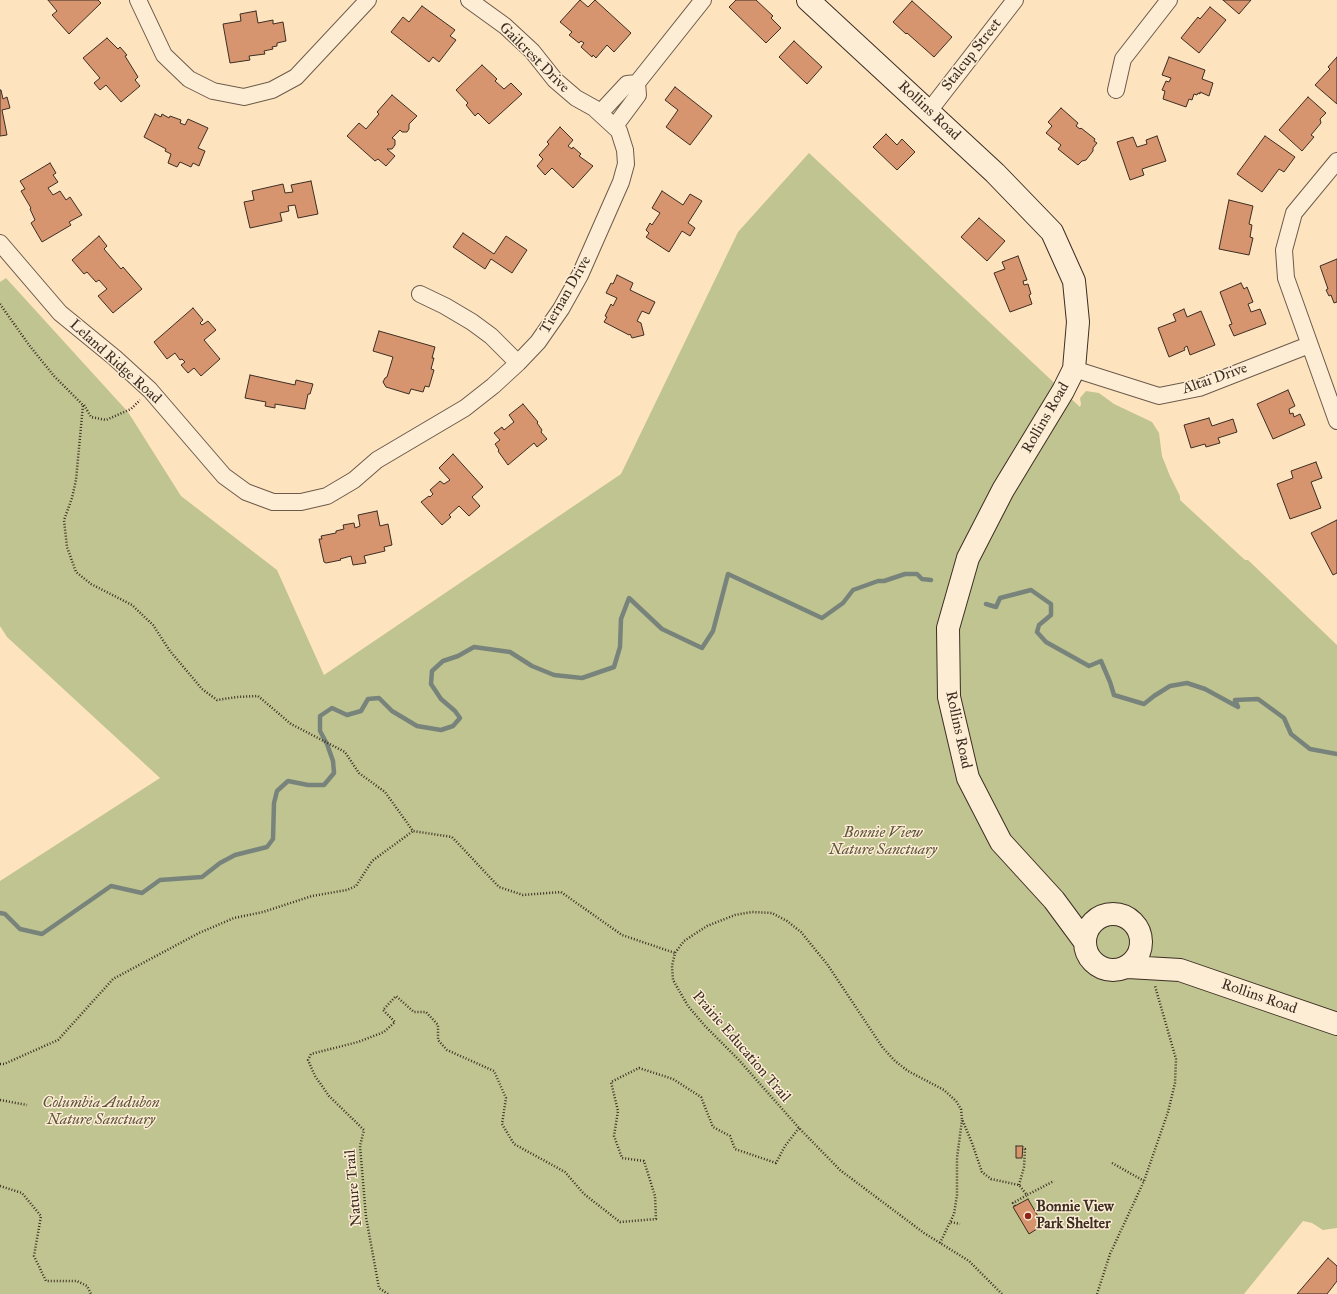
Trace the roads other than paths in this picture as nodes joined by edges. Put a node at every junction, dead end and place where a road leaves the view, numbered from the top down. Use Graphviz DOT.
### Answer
graph roads {
  1 [pos="138,0"];
  2 [pos="368,0"];
  3 [pos="469,0"];
  4 [pos="703,0"];
  5 [pos="808,0"];
  6 [pos="1015,0"];
  7 [pos="1169,0"];
  8 [pos="637,83"];
  9 [pos="1116,90"];
  10 [pos="929,111"];
  11 [pos="600,113"];
  12 [pos="615,126"];
  13 [pos="1337,162"];
  14 [pos="0,243"];
  15 [pos="420,294"];
  16 [pos="1309,345"];
  17 [pos="518,363"];
  18 [pos="1074,369"];
  19 [pos="1337,422"];
  20 [pos="273,502"];
  21 [pos="1054,900"];
  22 [pos="1105,915"];
  23 [pos="1140,934"];
  24 [pos="1085,942"];
  25 [pos="1128,967"];
  26 [pos="1180,970"];
  27 [pos="1337,1024"];
  1 -- 2 [label="street"];
  3 -- 11 [label="street, Gailcrest Drive"];
  4 -- 8 [label="street"];
  5 -- 10 [label="street, Rollins Road"];
  6 -- 10 [label="street, Stalcup Street"];
  7 -- 9 [label="street"];
  8 -- 11 [label="street"];
  8 -- 12 [label="street"];
  10 -- 18 [label="street, Rollins Road"];
  11 -- 12 [label="street, Tiernan Drive"];
  12 -- 17 [label="street, Tiernan Drive"];
  13 -- 16 [label="street"];
  14 -- 20 [label="street, Leland Ridge Road"];
  15 -- 17 [label="street"];
  16 -- 18 [label="street, Altai Drive"];
  16 -- 19 [label="street"];
  17 -- 20 [label="street, Tiernan Drive"];
  18 -- 21 [label="street, Rollins Road"];
  21 -- 22 [label="street, Rollins Road"];
  21 -- 24 [label="street, Rollins Road"];
  22 -- 23 [label="street, Rollins Road"];
  22 -- 24 [label="street"];
  23 -- 25 [label="street"];
  23 -- 26 [label="street, Rollins Road"];
  24 -- 25 [label="street, Rollins Road"];
  25 -- 26 [label="street, Rollins Road"];
  26 -- 27 [label="street, Rollins Road"];
}
